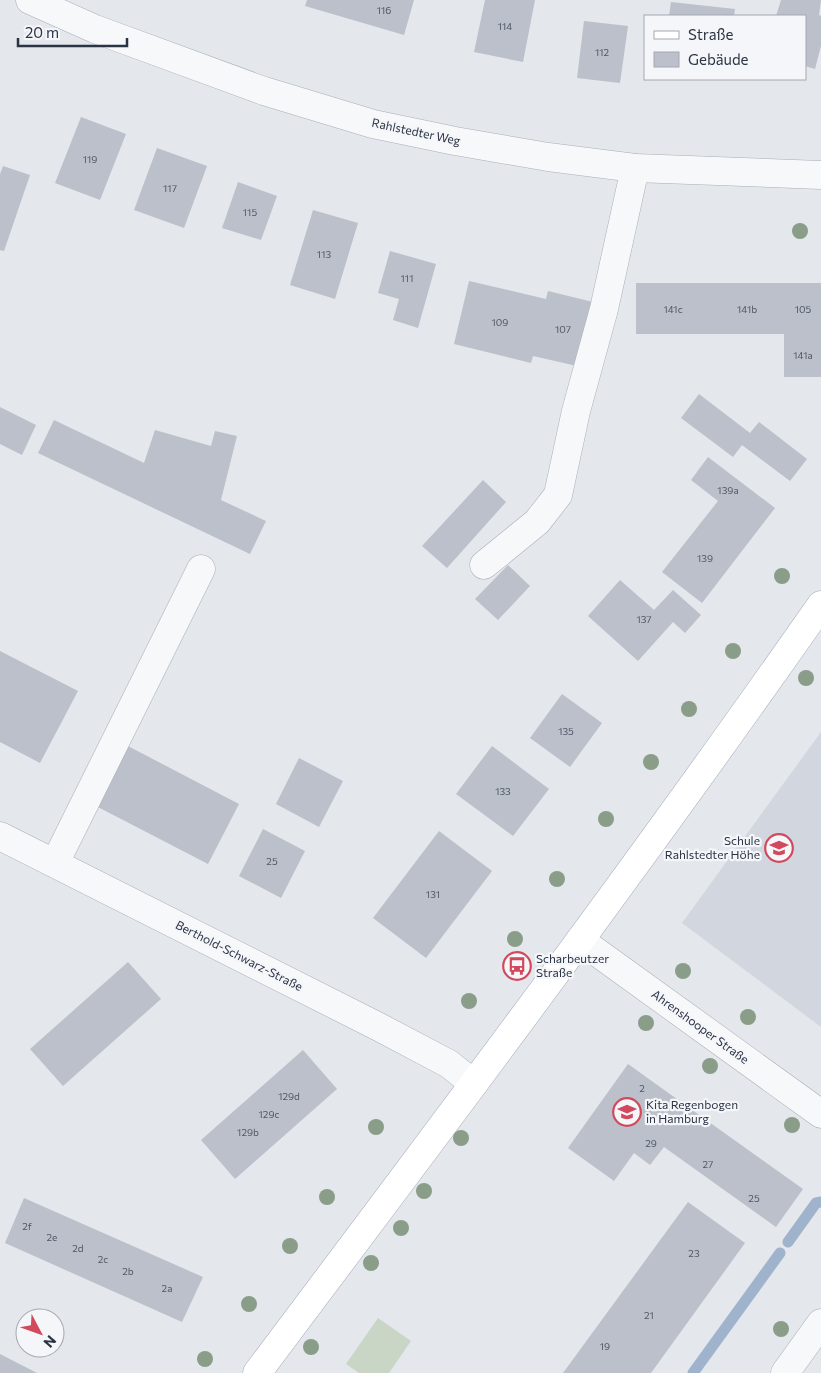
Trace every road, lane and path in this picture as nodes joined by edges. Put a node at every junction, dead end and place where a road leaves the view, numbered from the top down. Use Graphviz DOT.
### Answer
graph roads {
  1 [pos="30,0"];
  2 [pos="635,168"];
  3 [pos="821,175"];
  4 [pos="484,565"];
  5 [pos="201,569"];
  6 [pos="821,605"];
  7 [pos="0,836"];
  8 [pos="55,863"];
  9 [pos="580,940"];
  10 [pos="474,1084"];
  11 [pos="821,1114"];
  12 [pos="821,1323"];
  13 [pos="258,1373"];
  14 [pos="785,1373"];
  1 -- 2 [label="street, Rahlstedter Weg"];
  2 -- 3 [label="street, Rahlstedter Weg"];
  2 -- 4 [label="street"];
  5 -- 8 [label="street"];
  6 -- 9 [label="main road"];
  7 -- 8 [label="street, Berthold-Schwarz-Straße"];
  8 -- 10 [label="street, Berthold-Schwarz-Straße"];
  9 -- 10 [label="main road"];
  9 -- 11 [label="street, Ahrenshooper Straße"];
  10 -- 13 [label="main road"];
  12 -- 14 [label="street"];
}
